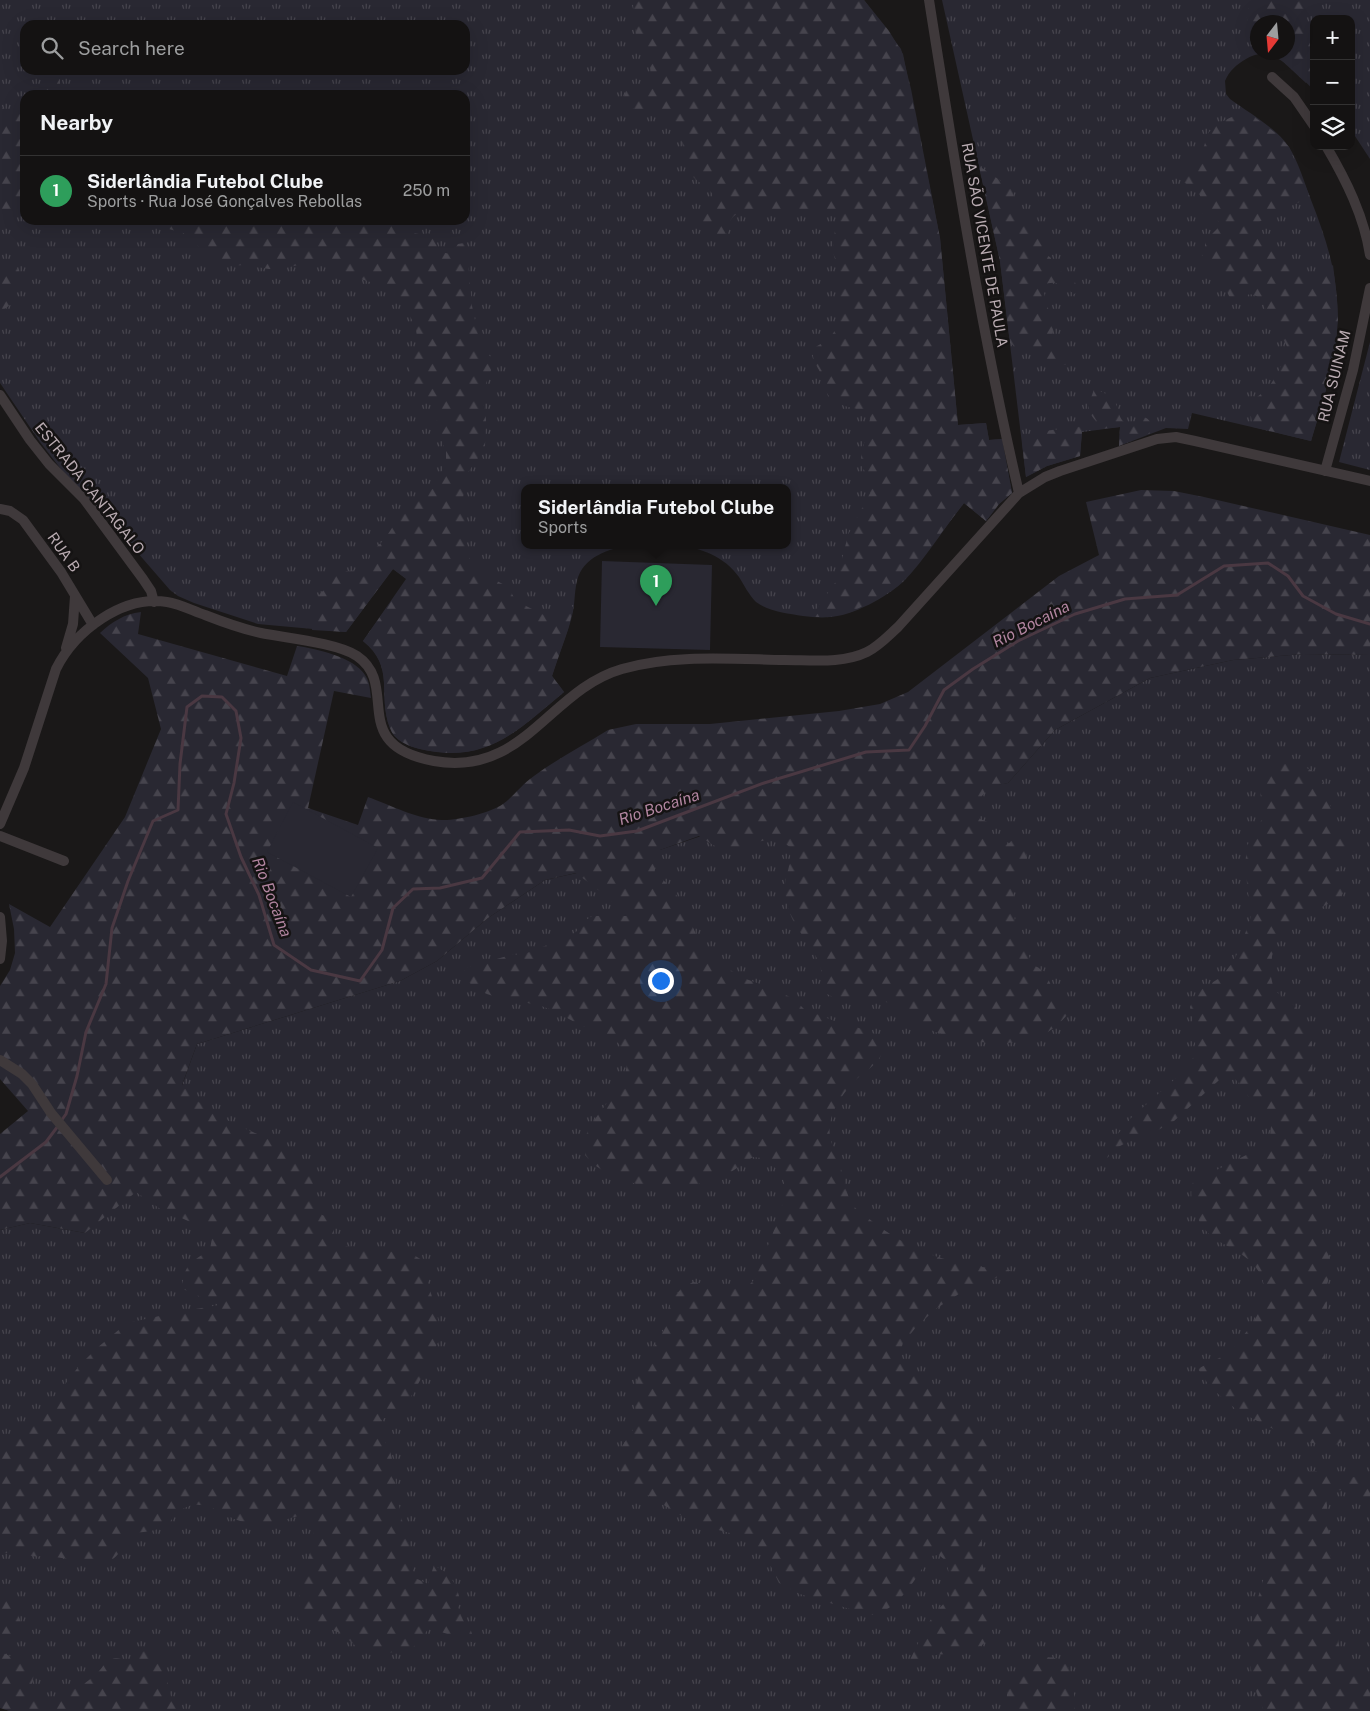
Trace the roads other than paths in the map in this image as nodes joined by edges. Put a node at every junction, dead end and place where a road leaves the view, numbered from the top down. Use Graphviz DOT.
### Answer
graph roads {
  1 [pos="929,0"];
  2 [pos="1272,77"];
  3 [pos="1310,120"];
  4 [pos="1328,150"];
  5 [pos="1370,255"];
  6 [pos="1370,288"];
  7 [pos="0,395"];
  8 [pos="1325,471"];
  9 [pos="1370,481"];
  10 [pos="1019,493"];
  11 [pos="0,509"];
  12 [pos="75,595"];
  13 [pos="154,602"];
  14 [pos="93,625"];
  15 [pos="62,656"];
  16 [pos="1,820"];
  17 [pos="0,836"];
  18 [pos="64,861"];
  19 [pos="0,917"];
  20 [pos="0,959"];
  21 [pos="0,1060"];
  22 [pos="107,1180"];
  1 -- 10 [label="street, RUA SÃO VICENTE DE PAULA"];
  2 -- 3 [label="street"];
  4 -- 5 [label="street"];
  6 -- 8 [label="street, RUA SUINAM"];
  7 -- 13 [label="street, ESTRADA CANTAGALO"];
  8 -- 9 [label="street"];
  8 -- 10 [label="street"];
  10 -- 13 [label="street"];
  11 -- 12 [label="street, RUA B"];
  12 -- 14 [label="street, RUA B"];
  12 -- 15 [label="street"];
  13 -- 14 [label="street"];
  14 -- 15 [label="street"];
  15 -- 16 [label="street"];
  17 -- 18 [label="street"];
  19 -- 20 [label="street"];
  21 -- 22 [label="street"];
}
